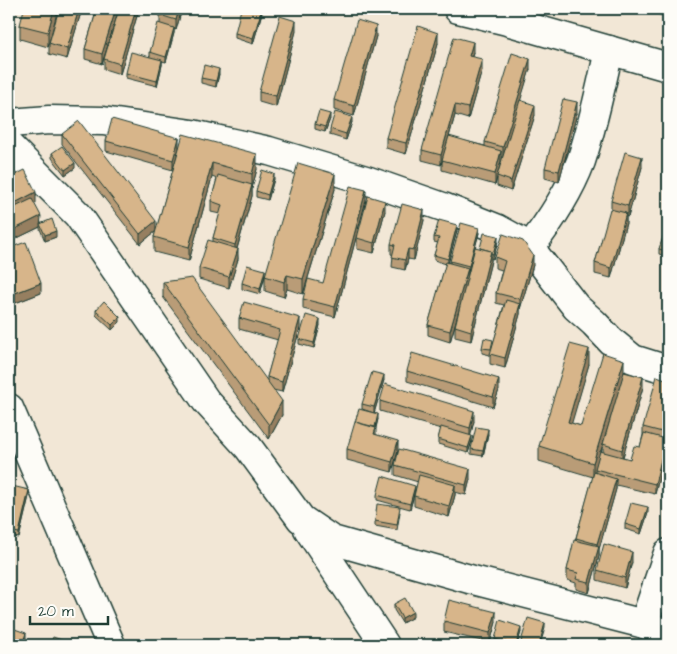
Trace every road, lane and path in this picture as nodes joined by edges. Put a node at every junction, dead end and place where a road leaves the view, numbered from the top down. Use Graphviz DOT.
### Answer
graph roads {
  1 [pos="458,9"];
  2 [pos="609,50"];
  3 [pos="668,67"];
  4 [pos="9,123"];
  5 [pos="9,146"];
  6 [pos="528,250"];
  7 [pos="668,370"];
  8 [pos="9,408"];
  9 [pos="17,447"];
  10 [pos="302,519"];
  11 [pos="668,553"];
  12 [pos="656,629"];
  13 [pos="111,645"];
  14 [pos="385,645"];
  1 -- 2 [label="street"];
  2 -- 3 [label="street"];
  2 -- 6 [label="street"];
  4 -- 6 [label="street"];
  5 -- 10 [label="street"];
  6 -- 7 [label="street"];
  8 -- 9 [label="street"];
  9 -- 13 [label="street"];
  10 -- 12 [label="street"];
  10 -- 14 [label="street"];
  11 -- 12 [label="street"];
}
